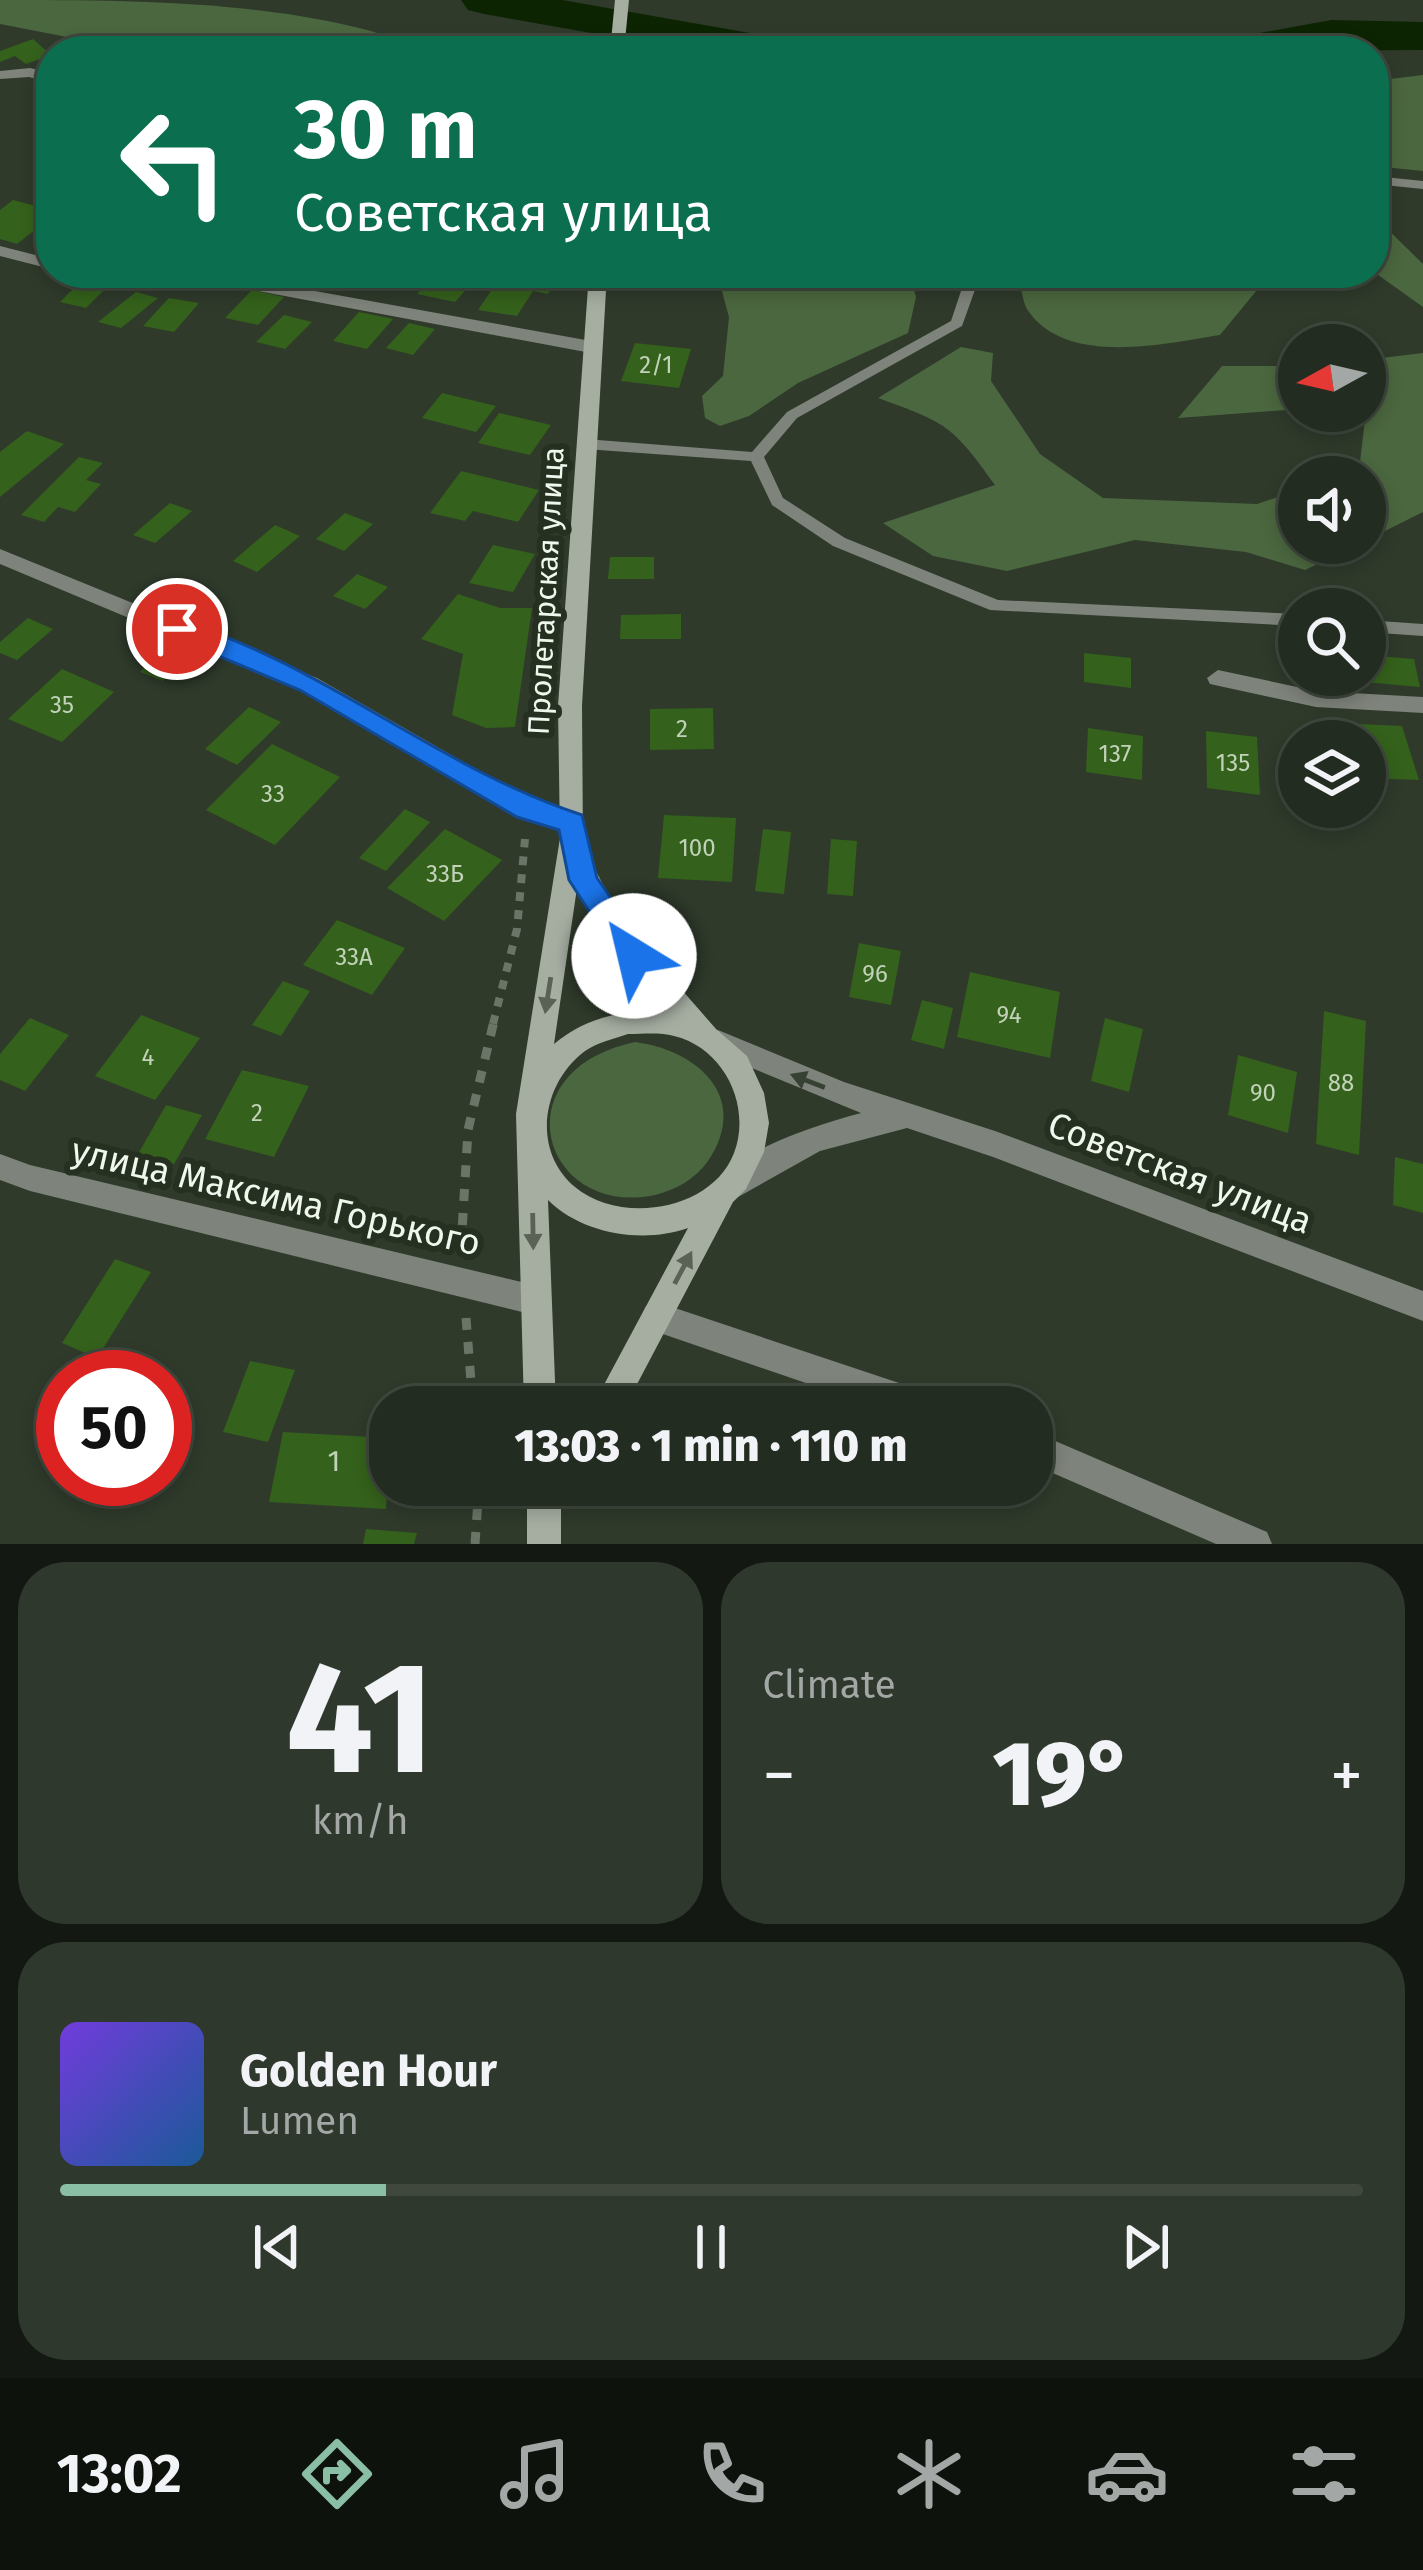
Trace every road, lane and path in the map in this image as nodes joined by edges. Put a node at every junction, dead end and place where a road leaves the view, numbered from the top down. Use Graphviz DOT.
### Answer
graph roads {
  1 [pos="622,0"];
  2 [pos="618,36"];
  3 [pos="36,73"];
  4 [pos="0,75"];
  5 [pos="1389,182"];
  6 [pos="1423,185"];
  7 [pos="0,251"];
  8 [pos="36,260"];
  9 [pos="269,288"];
  10 [pos="597,288"];
  11 [pos="969,288"];
  12 [pos="592,347"];
  13 [pos="585,444"];
  14 [pos="756,457"];
  15 [pos="0,556"];
  16 [pos="1278,619"];
  17 [pos="1386,627"];
  18 [pos="1423,630"];
  19 [pos="1218,678"];
  20 [pos="1423,705"];
  21 [pos="527,809"];
  22 [pos="572,830"];
  23 [pos="710,1039"];
  24 [pos="530,1114"];
  25 [pos="909,1114"];
  26 [pos="0,1167"];
  27 [pos="722,1194"];
  28 [pos="463,1281"];
  29 [pos="534,1300"];
  30 [pos="1423,1306"];
  31 [pos="657,1317"];
  32 [pos="471,1386"];
  33 [pos="539,1386"];
  34 [pos="619,1386"];
  35 [pos="860,1386"];
  36 [pos="1053,1456"];
  37 [pos="478,1506"];
  38 [pos="475,1544"];
  39 [pos="1255,1544"];
  1 -- 2 [label="main road"];
  3 -- 4 [label="street"];
  5 -- 6 [label="lane"];
  7 -- 8 [label="street"];
  9 -- 12 [label="street"];
  10 -- 12 [label="main road, Пролетарская улица"];
  11 -- 14 [label="lane"];
  12 -- 13 [label="main road, Пролетарская улица"];
  13 -- 14 [label="lane"];
  13 -- 22 [label="main road, Пролетарская улица"];
  14 -- 16 [label="lane"];
  15 -- 21 [label="street"];
  17 -- 18 [label="lane"];
  19 -- 20 [label="street"];
  21 -- 22 [label="street"];
  21 -- 28 [label="path"];
  22 -- 23 [label="main road, Пролетарская улица"];
  22 -- 24 [label="main road, Пролетарская улица, one-way"];
  23 -- 24 [label="main road"];
  25 -- 23 [label="street, Советская улица, one-way"];
  23 -- 27 [label="main road"];
  24 -- 27 [label="main road"];
  24 -- 29 [label="main road, one-way"];
  25 -- 27 [label="street"];
  25 -- 30 [label="street, Советская улица"];
  26 -- 28 [label="street, улица Максима Горького"];
  31 -- 27 [label="main road, one-way"];
  28 -- 29 [label="street, улица Максима Горького"];
  28 -- 32 [label="path"];
  29 -- 33 [label="main road"];
  31 -- 34 [label="main road"];
  31 -- 35 [label="street"];
  36 -- 39 [label="street"];
  37 -- 38 [label="path"];
}
